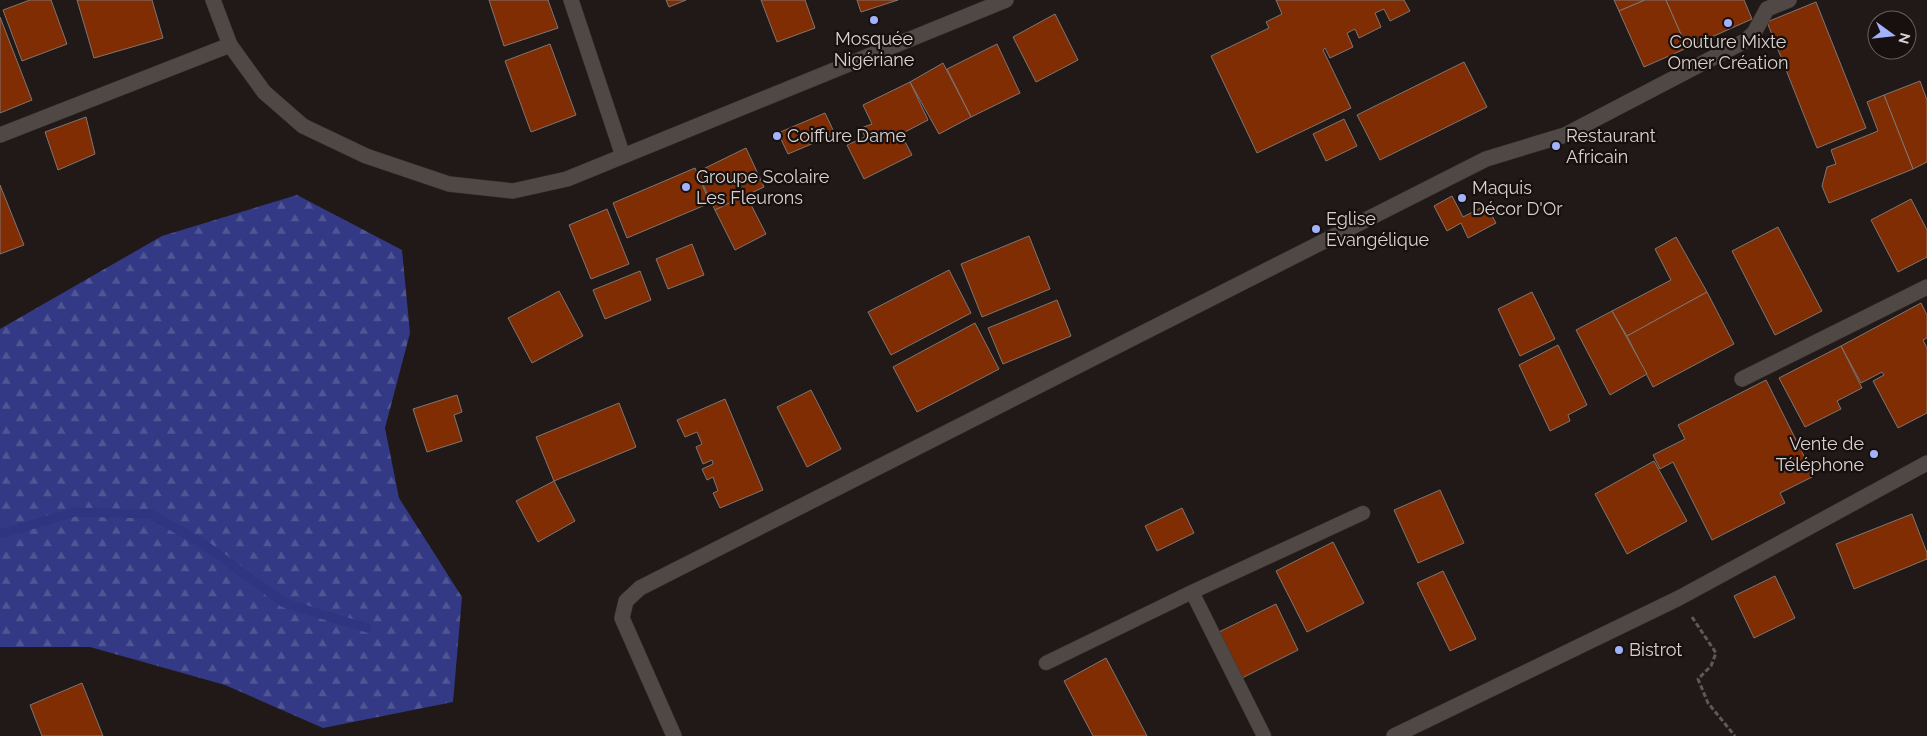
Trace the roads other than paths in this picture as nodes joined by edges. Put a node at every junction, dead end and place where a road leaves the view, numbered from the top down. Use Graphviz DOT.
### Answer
graph roads {
  1 [pos="213,0"];
  2 [pos="571,0"];
  3 [pos="1006,0"];
  4 [pos="1789,0"];
  5 [pos="1765,4"];
  6 [pos="230,45"];
  7 [pos="0,134"];
  8 [pos="623,156"];
  9 [pos="1927,287"];
  10 [pos="1742,379"];
  11 [pos="1927,462"];
  12 [pos="1363,513"];
  13 [pos="1192,592"];
  14 [pos="1046,663"];
  15 [pos="674,736"];
  16 [pos="1264,736"];
  17 [pos="1394,736"];
  1 -- 6 [label="street"];
  2 -- 8 [label="street"];
  3 -- 8 [label="street"];
  4 -- 5 [label="street"];
  5 -- 15 [label="street"];
  6 -- 7 [label="street"];
  6 -- 8 [label="street"];
  9 -- 10 [label="street"];
  11 -- 17 [label="street"];
  12 -- 13 [label="lane"];
  13 -- 14 [label="lane"];
  13 -- 16 [label="lane"];
}
